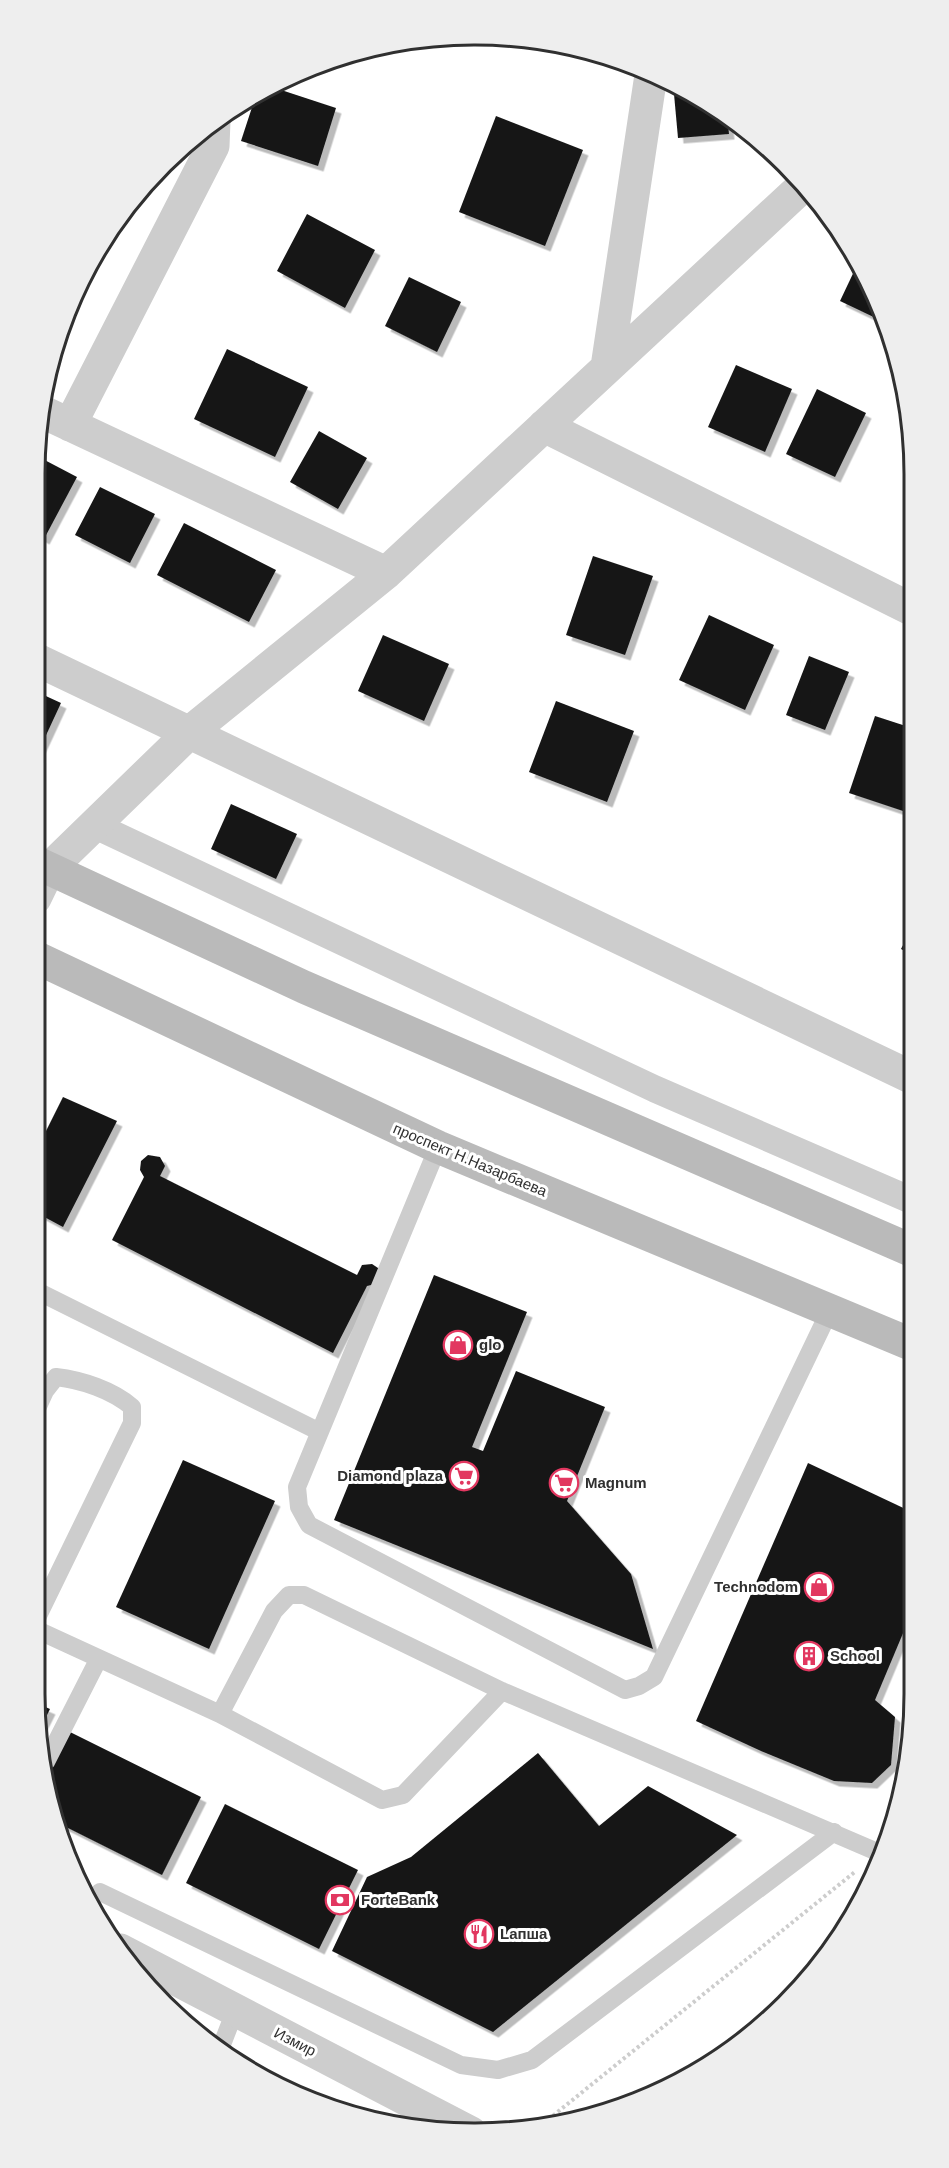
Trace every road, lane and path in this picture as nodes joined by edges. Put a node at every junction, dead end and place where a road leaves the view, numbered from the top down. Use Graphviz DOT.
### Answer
graph roads {
  1 [pos="650,83"];
  2 [pos="213,134"];
  3 [pos="797,191"];
  4 [pos="607,367"];
  5 [pos="57,419"];
  6 [pos="544,426"];
  7 [pos="386,573"];
  8 [pos="904,606"];
  9 [pos="45,664"];
  10 [pos="190,732"];
  11 [pos="94,825"];
  12 [pos="45,870"];
  13 [pos="45,879"];
  14 [pos="45,962"];
  15 [pos="904,1074"];
  16 [pos="438,1147"];
  17 [pos="904,1197"];
  18 [pos="904,1247"];
  19 [pos="45,1295"];
  20 [pos="830,1310"];
  21 [pos="904,1341"];
  22 [pos="45,1391"];
  23 [pos="318,1431"];
  24 [pos="45,1600"];
  25 [pos="45,1634"];
  26 [pos="98,1660"];
  27 [pos="502,1691"];
  28 [pos="220,1714"];
  29 [pos="50,1755"];
  30 [pos="834,1832"];
  31 [pos="874,1851"];
  32 [pos="869,1863"];
  33 [pos="100,1892"];
  34 [pos="138,1959"];
  35 [pos="235,2011"];
  36 [pos="223,2041"];
  37 [pos="553,2116"];
  38 [pos="450,2122"];
  1 -- 4 [label="street"];
  2 -- 5 [label="street"];
  3 -- 4 [label="street"];
  4 -- 6 [label="street"];
  5 -- 7 [label="street"];
  6 -- 7 [label="street"];
  6 -- 8 [label="street"];
  7 -- 10 [label="street"];
  9 -- 10 [label="street"];
  10 -- 11 [label="street"];
  10 -- 15 [label="street"];
  11 -- 12 [label="street"];
  11 -- 17 [label="street"];
  13 -- 18 [label="main road"];
  14 -- 16 [label="main road, проспект Н.Назарбаева"];
  16 -- 20 [label="main road, проспект Н.Назарбаева"];
  16 -- 23 [label="lane"];
  19 -- 23 [label="lane"];
  20 -- 21 [label="main road, проспект Н.Назарбаева"];
  20 -- 23 [label="lane"];
  22 -- 24 [label="lane"];
  25 -- 26 [label="lane"];
  26 -- 28 [label="lane"];
  26 -- 29 [label="lane"];
  27 -- 28 [label="lane"];
  27 -- 28 [label="lane"];
  27 -- 30 [label="lane"];
  30 -- 31 [label="lane"];
  30 -- 33 [label="lane"];
  32 -- 37 [label="path"];
  34 -- 35 [label="street, Измир"];
  35 -- 36 [label="lane"];
  35 -- 38 [label="street, Измир"];
}
